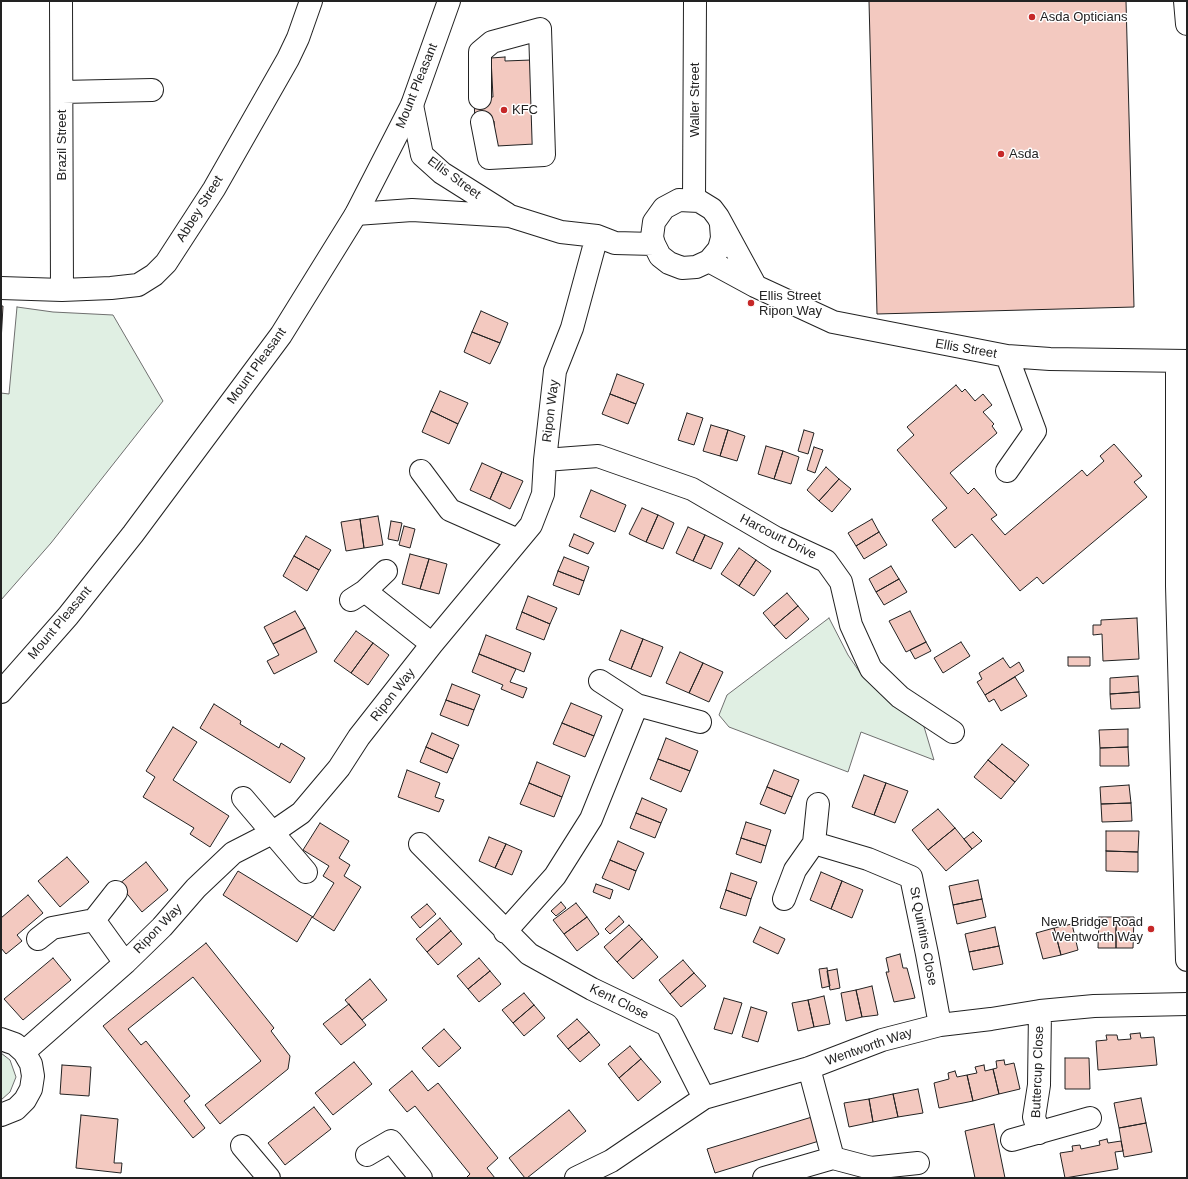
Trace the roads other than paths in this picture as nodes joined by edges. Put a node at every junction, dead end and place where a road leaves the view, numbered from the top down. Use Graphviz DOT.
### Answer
graph roads {
  1 [pos="61,1"];
  2 [pos="311,1"];
  3 [pos="449,1"];
  4 [pos="695,1"];
  5 [pos="1185,1"];
  6 [pos="1187,24"];
  7 [pos="152,90"];
  8 [pos="62,92"];
  9 [pos="480,98"];
  10 [pos="412,104"];
  11 [pos="482,122"];
  12 [pos="694,200"];
  13 [pos="356,214"];
  14 [pos="510,216"];
  15 [pos="721,225"];
  16 [pos="654,233"];
  17 [pos="606,239"];
  18 [pos="709,261"];
  19 [pos="755,286"];
  20 [pos="1,288"];
  21 [pos="62,290"];
  22 [pos="1007,356"];
  23 [pos="1182,361"];
  24 [pos="545,460"];
  25 [pos="420,471"];
  26 [pos="1007,471"];
  27 [pos="518,540"];
  28 [pos="386,571"];
  29 [pos="432,644"];
  30 [pos="600,681"];
  31 [pos="1,692"];
  32 [pos="637,705"];
  33 [pos="700,722"];
  34 [pos="953,732"];
  35 [pos="243,798"];
  36 [pos="818,804"];
  37 [pos="272,833"];
  38 [pos="814,843"];
  39 [pos="420,844"];
  40 [pos="306,872"];
  41 [pos="116,892"];
  42 [pos="784,899"];
  43 [pos="94,920"];
  44 [pos="505,932"];
  45 [pos="38,939"];
  46 [pos="1187,960"];
  47 [pos="125,963"];
  48 [pos="1187,1004"];
  49 [pos="1040,1011"];
  50 [pos="940,1025"];
  51 [pos="1,1039"];
  52 [pos="24,1052"];
  53 [pos="810,1068"];
  54 [pos="704,1098"];
  55 [pos="1,1115"];
  56 [pos="1090,1118"];
  57 [pos="1039,1133"];
  58 [pos="1012,1140"];
  59 [pos="242,1146"];
  60 [pos="367,1155"];
  61 [pos="832,1158"];
  62 [pos="918,1163"];
  63 [pos="872,1173"];
  64 [pos="269,1178"];
  65 [pos="421,1178"];
  66 [pos="576,1178"];
  67 [pos="764,1178"];
  1 -- 8 [label="main road, Brazil Street"];
  2 -- 21 [label="main road, Abbey Street"];
  3 -- 10 [label="main road, Mount Pleasant"];
  4 -- 12 [label="main road, Waller Street"];
  5 -- 6 [label="main road"];
  7 -- 8 [label="main road"];
  8 -- 21 [label="main road, Brazil Street"];
  9 -- 11 [label="main road"];
  10 -- 13 [label="main road, Mount Pleasant"];
  10 -- 14 [label="main road, Ellis Street"];
  12 -- 15 [label="main road"];
  12 -- 16 [label="main road"];
  13 -- 14 [label="main road, Ellis Street"];
  13 -- 31 [label="main road, Mount Pleasant"];
  14 -- 17 [label="main road, Ellis Street"];
  15 -- 18 [label="main road"];
  15 -- 19 [label="main road"];
  16 -- 17 [label="main road"];
  16 -- 18 [label="main road"];
  17 -- 24 [label="main road, Ripon Way"];
  18 -- 19 [label="main road, Ellis Street"];
  19 -- 22 [label="main road, Ellis Street"];
  20 -- 21 [label="main road, Abbey Street"];
  22 -- 23 [label="main road, Ellis Street"];
  22 -- 26 [label="main road"];
  23 -- 46 [label="main road"];
  24 -- 27 [label="main road, Ripon Way"];
  24 -- 34 [label="main road, Harcourt Drive"];
  25 -- 27 [label="main road"];
  27 -- 29 [label="main road, Ripon Way"];
  28 -- 29 [label="main road"];
  29 -- 37 [label="main road, Ripon Way"];
  30 -- 32 [label="main road"];
  32 -- 33 [label="main road"];
  32 -- 44 [label="main road"];
  35 -- 37 [label="main road"];
  36 -- 38 [label="main road"];
  37 -- 40 [label="main road"];
  37 -- 47 [label="main road, Ripon Way"];
  38 -- 42 [label="main road"];
  38 -- 50 [label="main road, St Quintins Close"];
  39 -- 44 [label="main road, Kent Close"];
  41 -- 43 [label="main road"];
  43 -- 45 [label="main road"];
  43 -- 47 [label="main road"];
  44 -- 54 [label="main road, Kent Close"];
  47 -- 52 [label="main road, Ripon Way"];
  48 -- 49 [label="main road, Wentworth Way"];
  49 -- 50 [label="main road, Wentworth Way"];
  49 -- 57 [label="main road, Buttercup Close"];
  50 -- 53 [label="main road, Wentworth Way"];
  51 -- 52 [label="main road"];
  52 -- 55 [label="main road"];
  53 -- 54 [label="main road, Wentworth Way"];
  53 -- 61 [label="main road"];
  54 -- 66 [label="main road, Wentworth Way"];
  56 -- 57 [label="main road, Buttercup Close"];
  57 -- 58 [label="main road, Buttercup Close"];
  59 -- 64 [label="main road"];
  60 -- 65 [label="main road"];
  61 -- 63 [label="main road"];
  61 -- 67 [label="main road"];
  62 -- 63 [label="main road"];
}
